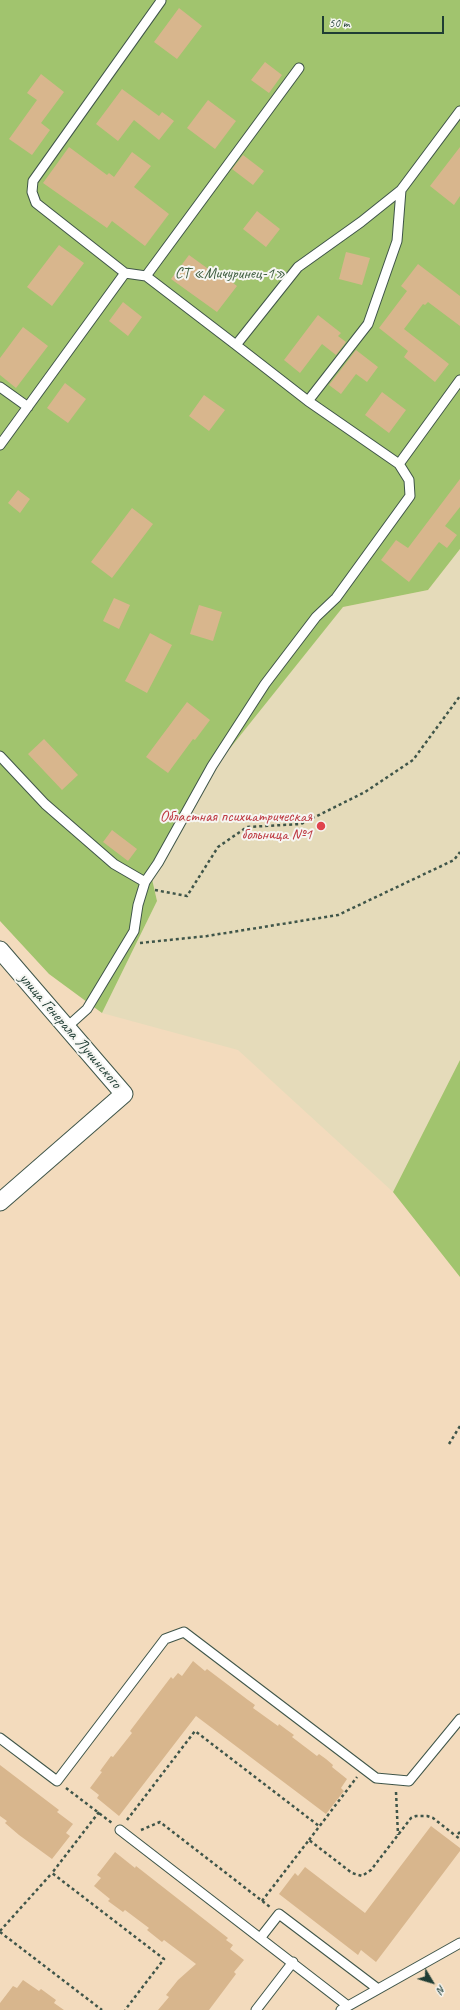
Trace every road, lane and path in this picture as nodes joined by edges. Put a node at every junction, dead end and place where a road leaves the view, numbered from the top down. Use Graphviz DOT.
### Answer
graph roads {
  1 [pos="161,1"];
  2 [pos="299,68"];
  3 [pos="460,111"];
  4 [pos="401,190"];
  5 [pos="125,273"];
  6 [pos="146,276"];
  7 [pos="236,345"];
  8 [pos="460,380"];
  9 [pos="0,387"];
  10 [pos="308,401"];
  11 [pos="28,407"];
  12 [pos="0,445"];
  13 [pos="399,464"];
  14 [pos="460,696"];
  15 [pos="0,756"];
  16 [pos="460,852"];
  17 [pos="145,882"];
  18 [pos="126,945"];
  19 [pos="0,950"];
  20 [pos="68,1027"];
  21 [pos="0,1202"];
  22 [pos="460,1426"];
  23 [pos="449,1444"];
  24 [pos="460,1718"];
  25 [pos="0,1738"];
  26 [pos="363,1769"];
  27 [pos="395,1780"];
  28 [pos="56,1782"];
  29 [pos="99,1812"];
  30 [pos="319,1826"];
  31 [pos="120,1830"];
  32 [pos="460,1832"];
  33 [pos="128,1836"];
  34 [pos="398,1836"];
  35 [pos="456,1836"];
  36 [pos="460,1839"];
  37 [pos="309,1840"];
  38 [pos="52,1873"];
  39 [pos="262,1901"];
  40 [pos="279,1914"];
  41 [pos="0,1931"];
  42 [pos="261,1937"];
  43 [pos="460,1943"];
  44 [pos="293,1962"];
  45 [pos="378,1989"];
  46 [pos="344,2008"];
  47 [pos="102,2010"];
  48 [pos="125,2010"];
  49 [pos="256,2010"];
  1 -- 5 [label="lane"];
  2 -- 6 [label="lane"];
  3 -- 4 [label="lane"];
  4 -- 7 [label="lane"];
  4 -- 10 [label="lane"];
  5 -- 6 [label="lane"];
  5 -- 11 [label="lane"];
  6 -- 7 [label="lane"];
  7 -- 10 [label="lane"];
  8 -- 13 [label="lane"];
  9 -- 11 [label="lane"];
  10 -- 13 [label="lane"];
  11 -- 12 [label="lane"];
  13 -- 17 [label="lane"];
  14 -- 17 [label="path"];
  15 -- 17 [label="lane"];
  16 -- 18 [label="path"];
  17 -- 18 [label="lane"];
  18 -- 20 [label="lane"];
  19 -- 20 [label="street, улица Генерала Лучинского"];
  20 -- 21 [label="street, улица Генерала Лучинского"];
  22 -- 23 [label="path"];
  24 -- 27 [label="lane"];
  25 -- 28 [label="lane"];
  26 -- 27 [label="lane"];
  26 -- 28 [label="lane"];
  26 -- 30 [label="path"];
  27 -- 34 [label="path"];
  28 -- 29 [label="path"];
  29 -- 31 [label="path"];
  29 -- 38 [label="path"];
  30 -- 31 [label="path"];
  30 -- 37 [label="path"];
  31 -- 33 [label="lane"];
  32 -- 35 [label="path"];
  33 -- 39 [label="path"];
  33 -- 42 [label="lane"];
  34 -- 35 [label="path"];
  34 -- 37 [label="path"];
  35 -- 36 [label="path"];
  37 -- 39 [label="path"];
  38 -- 41 [label="path"];
  38 -- 48 [label="path"];
  39 -- 40 [label="path"];
  40 -- 42 [label="lane"];
  40 -- 45 [label="lane"];
  41 -- 47 [label="path"];
  42 -- 44 [label="lane"];
  43 -- 45 [label="lane"];
  44 -- 46 [label="lane"];
  44 -- 49 [label="lane"];
  45 -- 46 [label="lane"];
}
